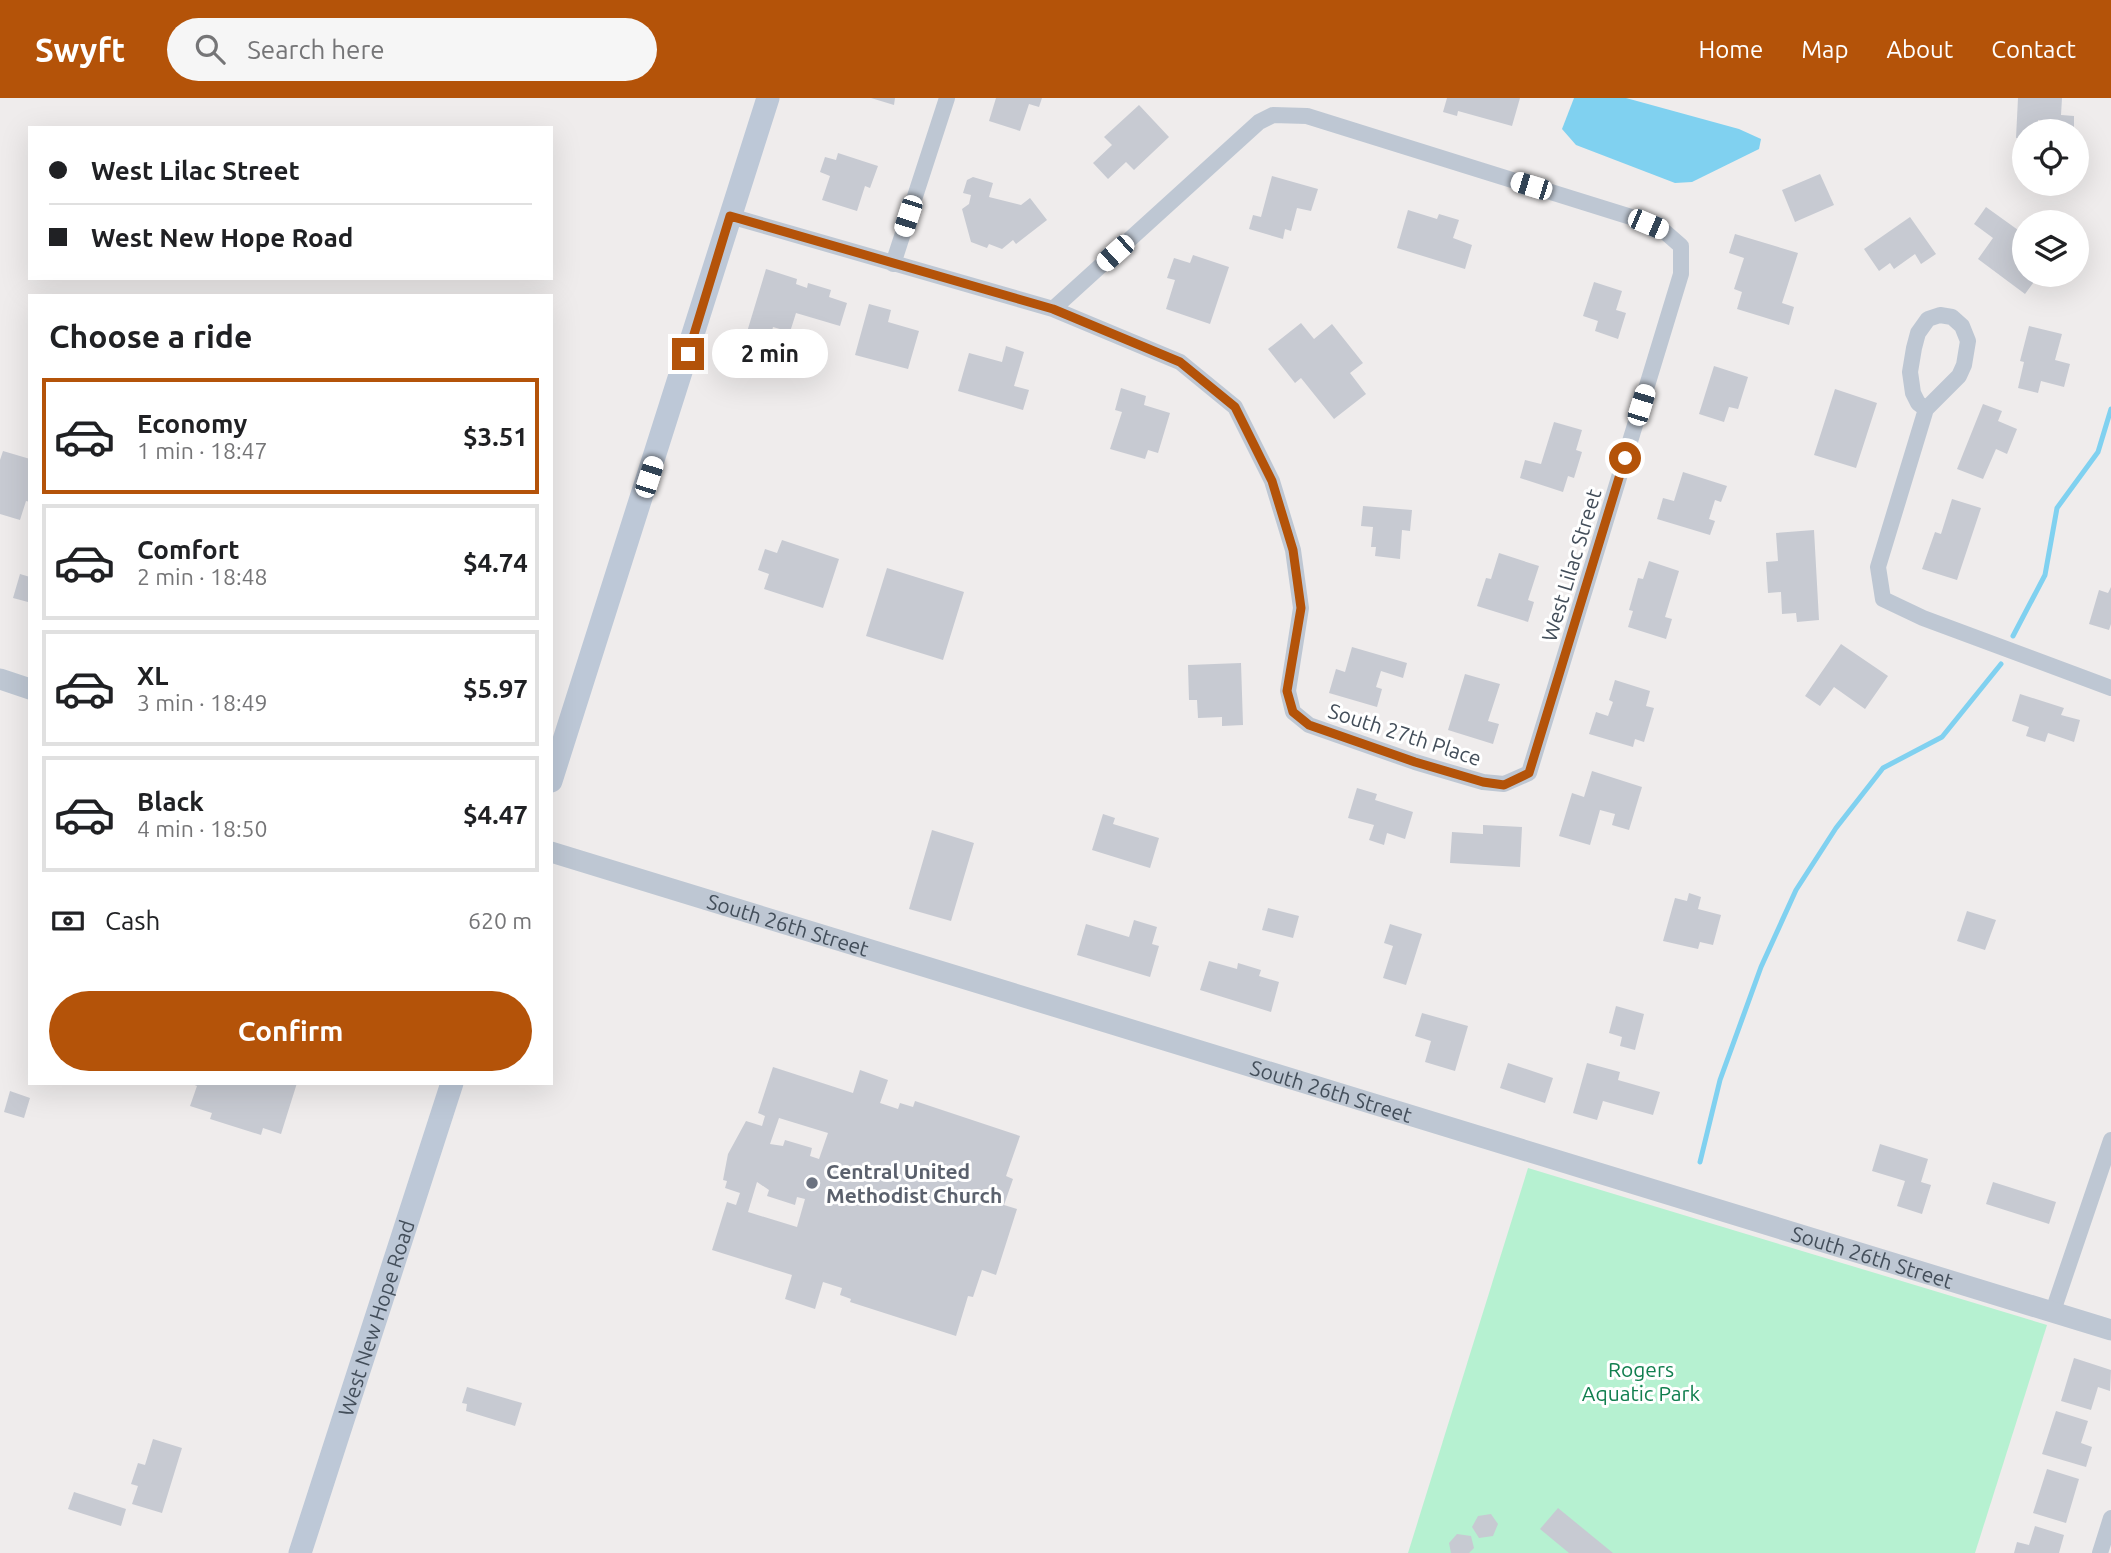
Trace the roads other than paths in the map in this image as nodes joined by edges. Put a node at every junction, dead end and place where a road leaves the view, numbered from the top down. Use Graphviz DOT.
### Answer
graph roads {
  1 [pos="768,98"];
  2 [pos="947,98"];
  3 [pos="730,216"];
  4 [pos="893,264"];
  5 [pos="1053,309"];
  6 [pos="1926,409"];
  7 [pos="0,679"];
  8 [pos="28,688"];
  9 [pos="2111,688"];
  10 [pos="1529,773"];
  11 [pos="553,775"];
  12 [pos="553,853"];
  13 [pos="451,1085"];
  14 [pos="2111,1140"];
  15 [pos="2053,1311"];
  16 [pos="2111,1330"];
  17 [pos="2111,1518"];
  18 [pos="300,1553"];
  19 [pos="2100,1553"];
  1 -- 3 [label="main road"];
  2 -- 4 [label="street"];
  3 -- 4 [label="street, South 27th Place"];
  3 -- 11 [label="main road"];
  4 -- 5 [label="street, South 27th Place"];
  5 -- 10 [label="street, South 27th Place"];
  5 -- 10 [label="street, West Lilac Street"];
  6 -- 6 [label="street"];
  6 -- 9 [label="street"];
  7 -- 8 [label="street"];
  12 -- 15 [label="street, South 26th Street"];
  13 -- 18 [label="main road, West New Hope Road"];
  14 -- 15 [label="street"];
  15 -- 16 [label="street, South 26th Street"];
  17 -- 19 [label="street"];
}
